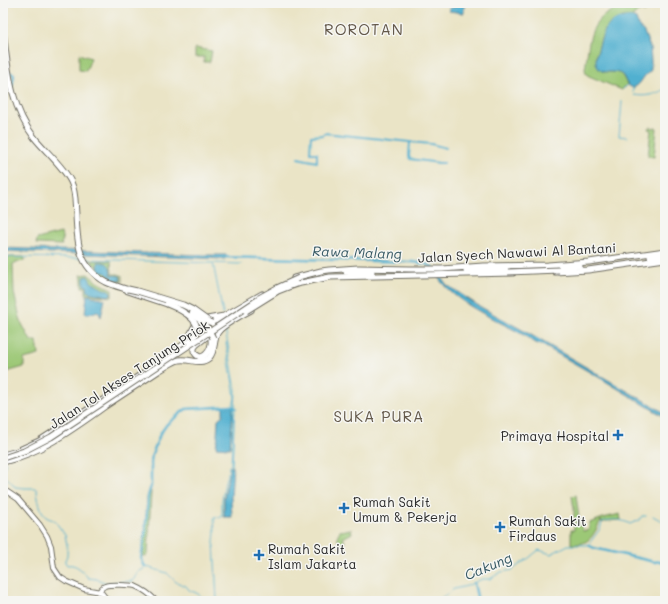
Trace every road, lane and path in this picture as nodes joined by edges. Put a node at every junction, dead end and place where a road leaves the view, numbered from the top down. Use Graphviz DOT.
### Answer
graph roads {
  1 [pos="3,32"];
  2 [pos="3,47"];
  3 [pos="665,251"];
  4 [pos="665,257"];
  5 [pos="529,265"];
  6 [pos="338,270"];
  7 [pos="386,272"];
  8 [pos="421,272"];
  9 [pos="443,272"];
  10 [pos="530,273"];
  11 [pos="404,274"];
  12 [pos="377,276"];
  13 [pos="298,283"];
  14 [pos="127,290"];
  15 [pos="260,298"];
  16 [pos="167,304"];
  17 [pos="223,322"];
  18 [pos="217,328"];
  19 [pos="207,329"];
  20 [pos="186,341"];
  21 [pos="164,362"];
  22 [pos="136,383"];
  23 [pos="120,388"];
  24 [pos="115,392"];
  25 [pos="125,394"];
  26 [pos="119,397"];
  27 [pos="5,459"];
  28 [pos="3,488"];
  29 [pos="100,590"];
  30 [pos="108,601"];
  31 [pos="156,601"];
  1 -- 14 [label="highway"];
  2 -- 14 [label="highway"];
  3 -- 5 [label="highway, Jalan Syech Nawawi Al Bantani"];
  4 -- 9 [label="highway, bridge"];
  4 -- 10 [label="highway, Jalan Syech Nawawi Al Bantani"];
  5 -- 9 [label="highway, Jalan Syech Nawawi Al Bantani"];
  5 -- 10 [label="highway"];
  6 -- 7 [label="highway"];
  6 -- 8 [label="highway, Jalan Syech Nawawi Al Bantani"];
  6 -- 15 [label="highway"];
  7 -- 9 [label="highway"];
  7 -- 15 [label="highway, bridge"];
  8 -- 9 [label="highway, Jalan Syech Nawawi Al Bantani"];
  8 -- 12 [label="highway, Jalan Syech Nawawi Al Bantani"];
  9 -- 10 [label="highway, Jalan Syech Nawawi Al Bantani"];
  9 -- 11 [label="highway"];
  11 -- 12 [label="highway"];
  11 -- 15 [label="highway, bridge"];
  12 -- 13 [label="highway"];
  13 -- 15 [label="highway"];
  13 -- 17 [label="highway, bridge"];
  14 -- 16 [label="highway, bridge"];
  14 -- 17 [label="highway, bridge"];
  14 -- 20 [label="highway, bridge"];
  15 -- 16 [label="highway, bridge"];
  15 -- 17 [label="highway, Jalan Tol Akses Tanjung Priok, bridge"];
  15 -- 17 [label="highway"];
  15 -- 20 [label="highway"];
  15 -- 21 [label="highway, Jalan Tol Akses Tanjung Priok, bridge"];
  15 -- 25 [label="highway"];
  16 -- 19 [label="highway, bridge"];
  16 -- 21 [label="highway, bridge"];
  17 -- 18 [label="highway, Jalan Tol Akses Tanjung Priok, bridge"];
  18 -- 19 [label="highway, bridge"];
  18 -- 22 [label="highway, Jalan Tol Akses Tanjung Priok, bridge"];
  19 -- 22 [label="highway, bridge"];
  20 -- 23 [label="highway"];
  21 -- 27 [label="highway, Jalan Tol Akses Tanjung Priok, bridge"];
  22 -- 27 [label="highway, Jalan Tol Akses Tanjung Priok, bridge"];
  23 -- 24 [label="highway"];
  23 -- 25 [label="highway"];
  24 -- 26 [label="highway"];
  24 -- 27 [label="highway"];
  25 -- 26 [label="highway"];
  26 -- 27 [label="highway"];
  28 -- 29 [label="main road"];
  29 -- 30 [label="main road"];
  29 -- 31 [label="main road"];
}
